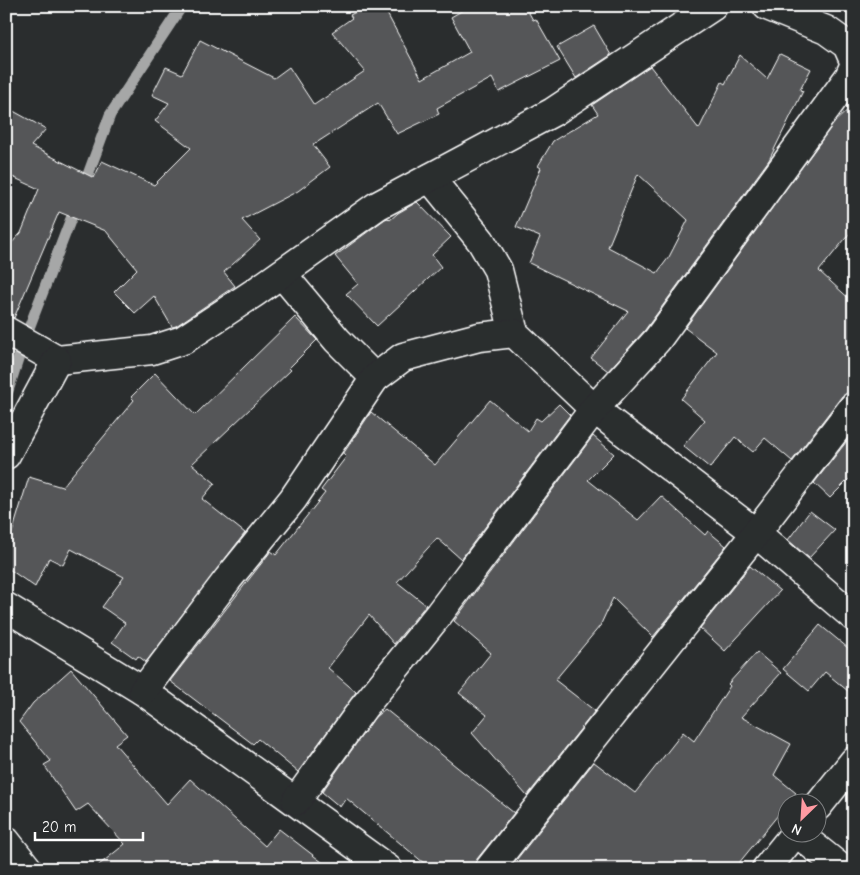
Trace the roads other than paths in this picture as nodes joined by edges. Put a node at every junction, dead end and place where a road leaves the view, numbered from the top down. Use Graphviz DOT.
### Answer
graph roads {
  1 [pos="713,6"];
  2 [pos="767,6"];
  3 [pos="854,62"];
  4 [pos="854,66"];
  5 [pos="430,178"];
  6 [pos="282,274"];
  7 [pos="6,331"];
  8 [pos="514,333"];
  9 [pos="57,360"];
  10 [pos="375,378"];
  11 [pos="854,406"];
  12 [pos="594,409"];
  13 [pos="6,455"];
  14 [pos="756,533"];
  15 [pos="6,607"];
  16 [pos="854,617"];
  17 [pos="143,691"];
  18 [pos="854,761"];
  19 [pos="828,794"];
  20 [pos="296,801"];
  21 [pos="6,840"];
  22 [pos="788,842"];
  23 [pos="808,842"];
  24 [pos="28,869"];
  25 [pos="388,869"];
  26 [pos="489,869"];
  27 [pos="766,869"];
  28 [pos="842,869"];
  1 -- 5 [label="street"];
  2 -- 3 [label="street"];
  4 -- 12 [label="street"];
  5 -- 6 [label="street"];
  5 -- 8 [label="street"];
  6 -- 9 [label="street"];
  6 -- 10 [label="street"];
  7 -- 9 [label="street"];
  8 -- 10 [label="street"];
  8 -- 12 [label="street"];
  9 -- 13 [label="street"];
  10 -- 17 [label="street"];
  11 -- 14 [label="street"];
  12 -- 14 [label="street"];
  12 -- 20 [label="street"];
  14 -- 16 [label="street"];
  14 -- 26 [label="street"];
  15 -- 17 [label="street"];
  17 -- 20 [label="street"];
  18 -- 19 [label="street"];
  20 -- 25 [label="street"];
  21 -- 24 [label="street"];
  22 -- 27 [label="street"];
  23 -- 28 [label="street"];
}
